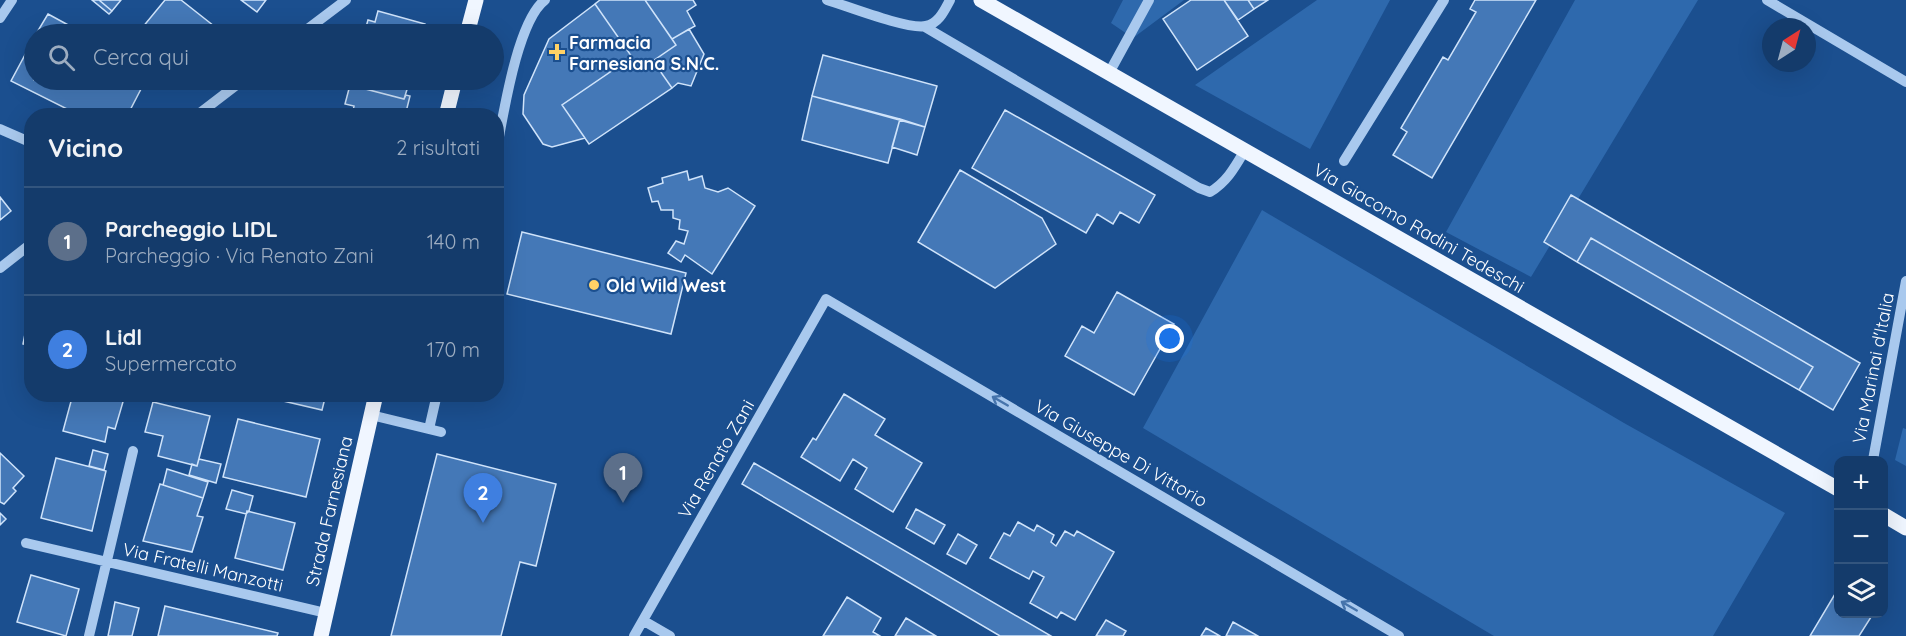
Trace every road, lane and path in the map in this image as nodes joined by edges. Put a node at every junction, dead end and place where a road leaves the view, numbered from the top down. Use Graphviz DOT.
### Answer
graph roads {
  1 [pos="12,0"];
  2 [pos="346,0"];
  3 [pos="476,0"];
  4 [pos="544,0"];
  5 [pos="827,0"];
  6 [pos="950,0"];
  7 [pos="981,0"];
  8 [pos="1149,0"];
  9 [pos="1444,0"];
  10 [pos="1767,0"];
  11 [pos="0,18"];
  12 [pos="314,24"];
  13 [pos="470,24"];
  14 [pos="925,27"];
  15 [pos="1109,73"];
  16 [pos="1906,82"];
  17 [pos="230,90"];
  18 [pos="452,90"];
  19 [pos="206,108"];
  20 [pos="448,108"];
  21 [pos="504,113"];
  22 [pos="0,129"];
  23 [pos="24,140"];
  24 [pos="1245,150"];
  25 [pos="1344,161"];
  26 [pos="24,249"];
  27 [pos="0,268"];
  28 [pos="1906,280"];
  29 [pos="826,298"];
  30 [pos="374,402"];
  31 [pos="435,402"];
  32 [pos="370,415"];
  33 [pos="429,429"];
  34 [pos="441,432"];
  35 [pos="133,451"];
  36 [pos="1873,456"];
  37 [pos="1834,486"];
  38 [pos="1888,517"];
  39 [pos="1906,528"];
  40 [pos="26,543"];
  41 [pos="107,562"];
  42 [pos="326,612"];
  43 [pos="644,621"];
  44 [pos="89,636"];
  45 [pos="321,636"];
  46 [pos="634,636"];
  47 [pos="670,636"];
  48 [pos="1399,636"];
  1 -- 11 [label="street"];
  2 -- 12 [label="street"];
  3 -- 13 [label="main road"];
  4 -- 21 [label="street"];
  5 -- 14 [label="street"];
  6 -- 14 [label="street"];
  7 -- 15 [label="main road, Via Giacomo Radini Tedeschi"];
  8 -- 15 [label="street"];
  9 -- 25 [label="street"];
  10 -- 16 [label="street"];
  14 -- 24 [label="street"];
  15 -- 24 [label="main road, Via Giacomo Radini Tedeschi"];
  17 -- 19 [label="street"];
  18 -- 20 [label="main road"];
  22 -- 23 [label="street"];
  24 -- 37 [label="main road, Via Giacomo Radini Tedeschi"];
  26 -- 27 [label="street"];
  28 -- 36 [label="street, Via Marinai d'Italia"];
  29 -- 43 [label="street, Via Renato Zani"];
  48 -- 29 [label="street, Via Giuseppe Di Vittorio, one-way"];
  30 -- 32 [label="main road, Strada Farnesiana"];
  31 -- 33 [label="street"];
  32 -- 33 [label="street"];
  32 -- 42 [label="main road, Strada Farnesiana"];
  33 -- 34 [label="street"];
  35 -- 41 [label="street, Via Fratelli Manzotti"];
  38 -- 39 [label="main road"];
  40 -- 41 [label="street, Via Fratelli Manzotti"];
  41 -- 42 [label="street, Via Fratelli Manzotti"];
  41 -- 44 [label="street, Via Fratelli Manzotti"];
  42 -- 45 [label="main road, Strada Farnesiana"];
  43 -- 46 [label="street, Via Renato Zani"];
  43 -- 47 [label="street"];
}
